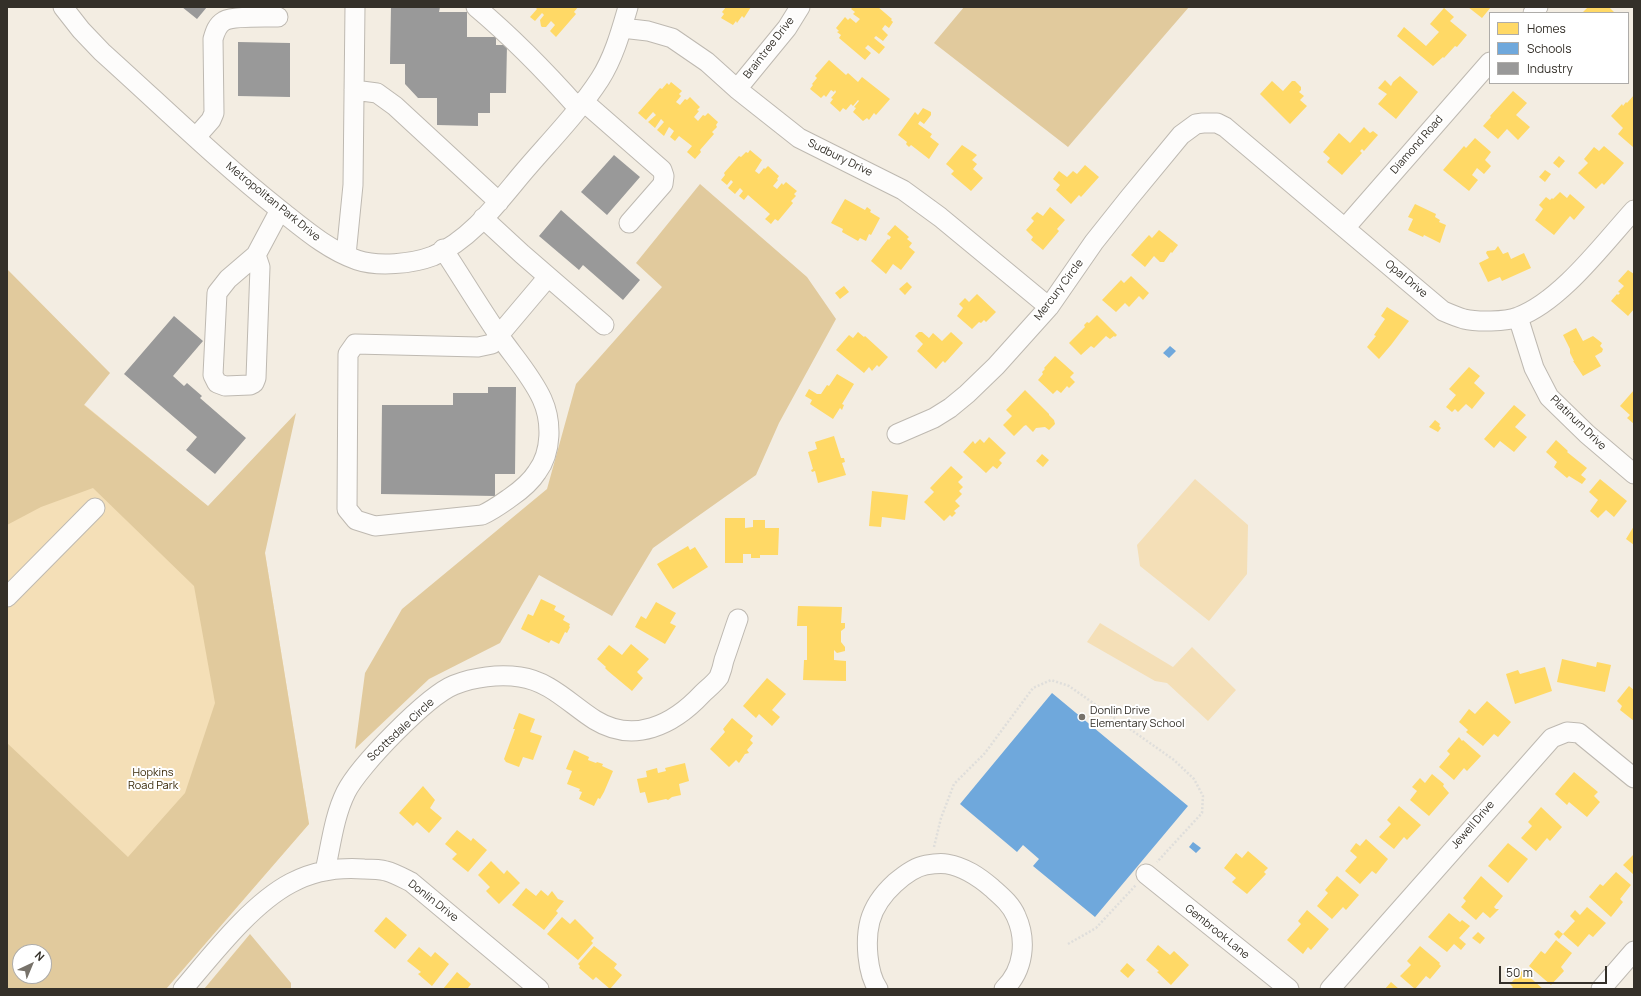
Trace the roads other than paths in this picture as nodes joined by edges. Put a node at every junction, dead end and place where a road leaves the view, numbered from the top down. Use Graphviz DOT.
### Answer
graph roads {
  1 [pos="63,7"];
  2 [pos="355,7"];
  3 [pos="476,7"];
  4 [pos="628,7"];
  5 [pos="800,7"];
  6 [pos="278,17"];
  7 [pos="622,28"];
  8 [pos="1489,63"];
  9 [pos="737,89"];
  10 [pos="354,90"];
  11 [pos="581,105"];
  12 [pos="1181,135"];
  13 [pos="196,137"];
  14 [pos="498,202"];
  15 [pos="280,210"];
  16 [pos="1634,210"];
  17 [pos="483,218"];
  18 [pos="629,223"];
  19 [pos="1345,228"];
  20 [pos="443,249"];
  21 [pos="256,255"];
  22 [pos="346,255"];
  23 [pos="548,277"];
  24 [pos="1049,307"];
  25 [pos="1518,317"];
  26 [pos="604,325"];
  27 [pos="499,335"];
  28 [pos="897,434"];
  29 [pos="1634,474"];
  30 [pos="94,508"];
  31 [pos="7,597"];
  32 [pos="738,620"];
  33 [pos="1634,778"];
  34 [pos="325,871"];
  35 [pos="1146,874"];
  36 [pos="1634,950"];
  37 [pos="183,989"];
  38 [pos="539,989"];
  39 [pos="878,989"];
  40 [pos="1004,989"];
  41 [pos="1289,989"];
  42 [pos="1330,989"];
  43 [pos="1601,989"];
  1 -- 13 [label="street, Metropolitan Park Drive"];
  2 -- 10 [label="street"];
  3 -- 11 [label="street"];
  4 -- 7 [label="street, Metropolitan Park Drive"];
  5 -- 9 [label="street, Braintree Drive"];
  6 -- 13 [label="street"];
  7 -- 9 [label="street, Sudbury Drive"];
  7 -- 11 [label="street, Metropolitan Park Drive"];
  8 -- 19 [label="street, Diamond Road"];
  9 -- 24 [label="street, Sudbury Drive"];
  10 -- 14 [label="street"];
  10 -- 22 [label="street"];
  11 -- 14 [label="street, Metropolitan Park Drive"];
  11 -- 18 [label="street"];
  12 -- 19 [label="street, Opal Drive"];
  12 -- 24 [label="street, Mercury Circle"];
  13 -- 15 [label="street, Metropolitan Park Drive"];
  14 -- 17 [label="street, Metropolitan Park Drive"];
  15 -- 21 [label="street"];
  15 -- 22 [label="street, Metropolitan Park Drive"];
  16 -- 25 [label="street, Opal Drive"];
  17 -- 20 [label="street, Metropolitan Park Drive"];
  17 -- 23 [label="street"];
  19 -- 25 [label="street, Opal Drive"];
  20 -- 22 [label="street, Metropolitan Park Drive"];
  20 -- 27 [label="street"];
  21 -- 21 [label="street"];
  23 -- 26 [label="street"];
  23 -- 27 [label="street"];
  24 -- 28 [label="street, Mercury Circle"];
  25 -- 29 [label="street, Platinum Drive"];
  27 -- 27 [label="street"];
  30 -- 31 [label="street"];
  32 -- 34 [label="street, Scottsdale Circle"];
  33 -- 42 [label="street, Jewell Drive"];
  34 -- 37 [label="street, Donlin Drive"];
  34 -- 38 [label="street, Donlin Drive"];
  35 -- 41 [label="street, Gembrook Lane"];
  36 -- 43 [label="street"];
  39 -- 40 [label="street"];
}
